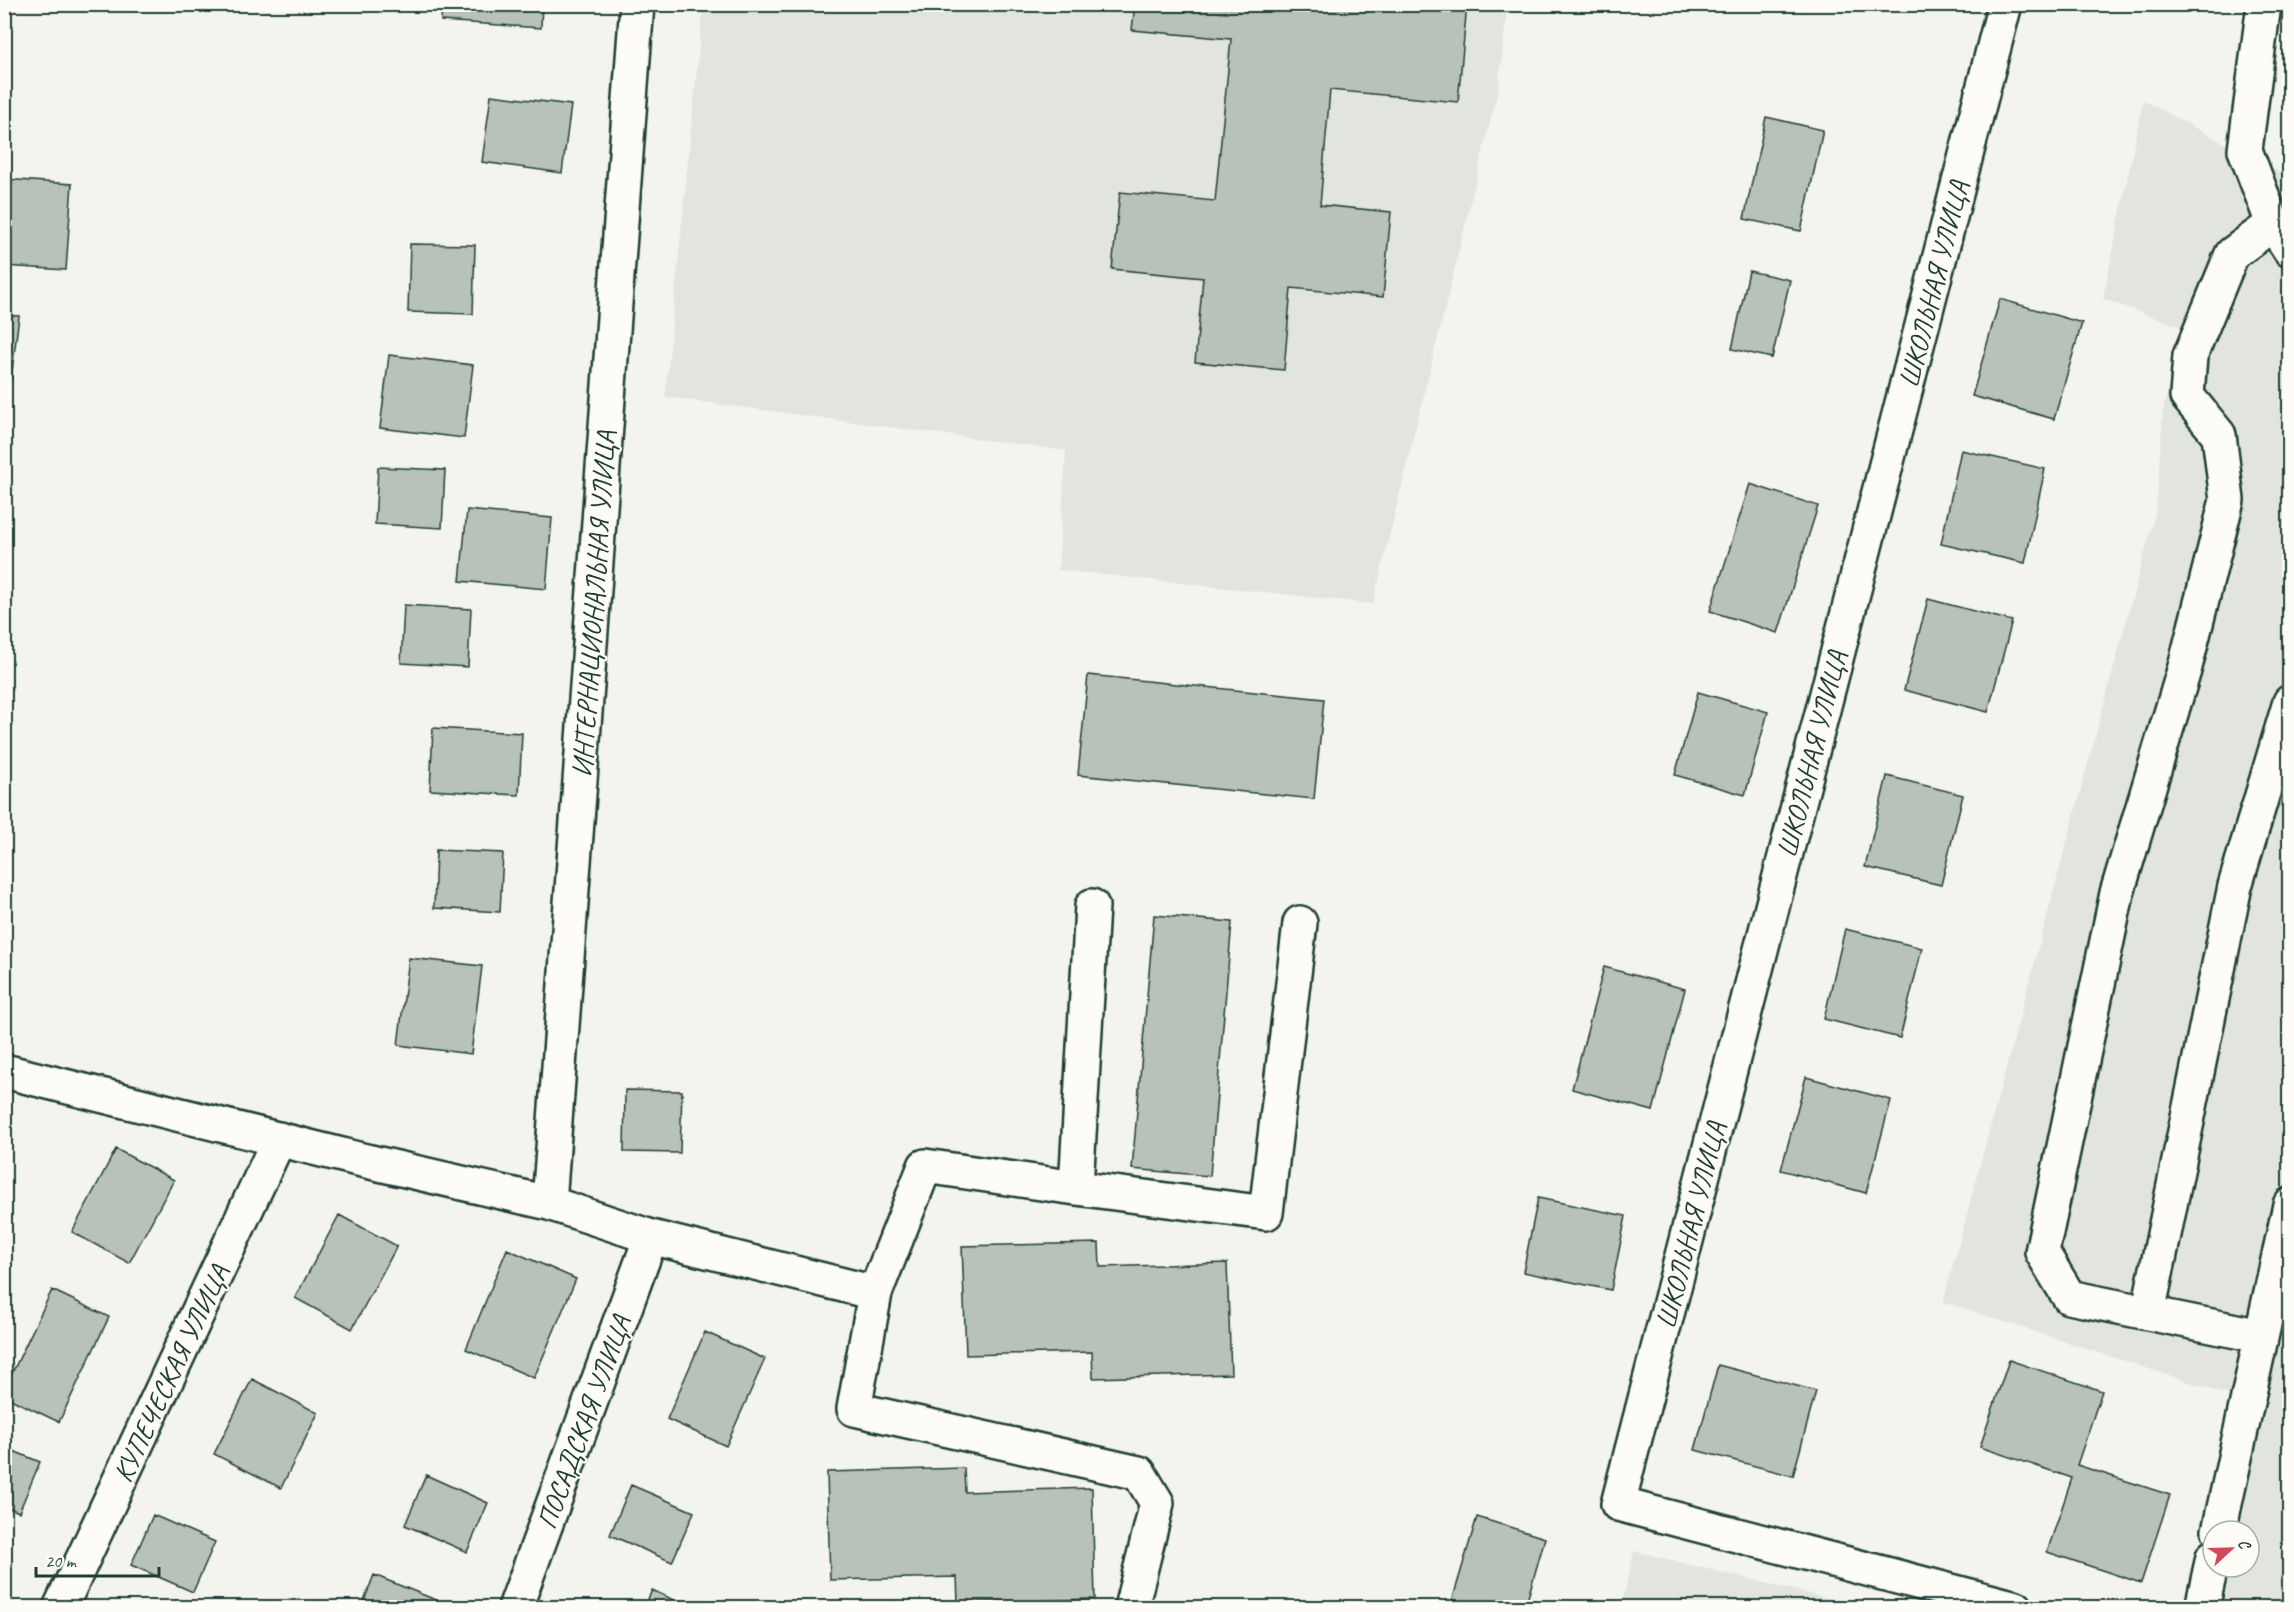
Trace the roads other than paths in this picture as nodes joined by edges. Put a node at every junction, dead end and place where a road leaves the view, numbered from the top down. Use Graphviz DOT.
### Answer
graph roads {
  1 [pos="637,4"];
  2 [pos="2005,4"];
  3 [pos="2264,4"];
  4 [pos="2281,237"];
  5 [pos="2289,702"];
  6 [pos="1092,906"];
  7 [pos="1300,923"];
  8 [pos="4,1071"];
  9 [pos="279,1139"];
  10 [pos="1076,1188"];
  11 [pos="549,1203"];
  12 [pos="2289,1205"];
  13 [pos="651,1237"];
  14 [pos="874,1293"];
  15 [pos="2148,1313"];
  16 [pos="2261,1336"];
  17 [pos="2221,1519"];
  18 [pos="2208,1579"];
  19 [pos="60,1608"];
  20 [pos="515,1608"];
  21 [pos="1131,1608"];
  22 [pos="2016,1608"];
  23 [pos="2202,1608"];
  1 -- 11 [label="street, ИНТЕРНАЦИОНАЛЬНАЯ УЛИЦА"];
  2 -- 22 [label="street, ШКОЛЬНАЯ УЛИЦА"];
  3 -- 4 [label="street"];
  4 -- 15 [label="street"];
  5 -- 15 [label="street"];
  6 -- 10 [label="street"];
  7 -- 10 [label="street"];
  8 -- 9 [label="street"];
  9 -- 11 [label="street"];
  9 -- 19 [label="street, КУПЕЧЕСКАЯ УЛИЦА"];
  10 -- 14 [label="street"];
  11 -- 13 [label="street"];
  12 -- 16 [label="street"];
  13 -- 14 [label="street"];
  13 -- 20 [label="street, ПОСАДСКАЯ УЛИЦА"];
  14 -- 21 [label="street"];
  15 -- 16 [label="street"];
  16 -- 17 [label="street"];
  18 -- 23 [label="street"];
}
